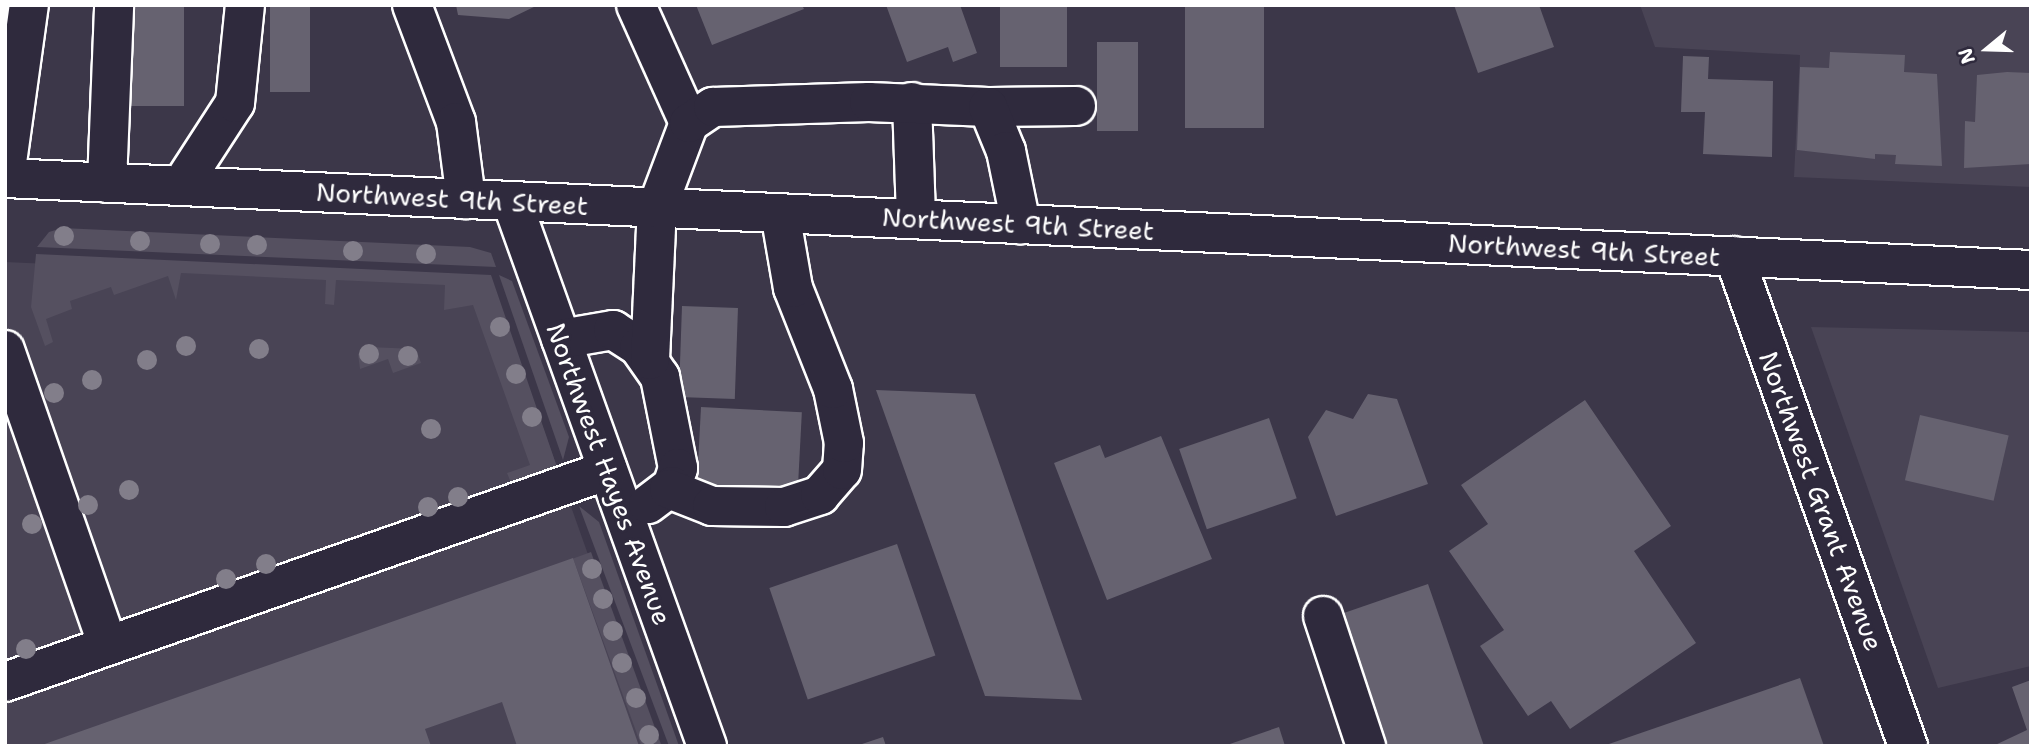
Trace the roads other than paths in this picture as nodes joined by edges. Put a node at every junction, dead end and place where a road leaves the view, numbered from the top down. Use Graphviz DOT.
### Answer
graph roads {
  1 [pos="29,5"];
  2 [pos="114,5"];
  3 [pos="244,5"];
  4 [pos="412,5"];
  5 [pos="636,5"];
  6 [pos="13,84"];
  7 [pos="912,102"];
  8 [pos="1076,106"];
  9 [pos="988,107"];
  10 [pos="689,123"];
  11 [pos="5,178"];
  12 [pos="107,183"];
  13 [pos="181,186"];
  14 [pos="466,199"];
  15 [pos="512,202"];
  16 [pos="657,208"];
  17 [pos="780,214"];
  18 [pos="916,219"];
  19 [pos="1021,224"];
  20 [pos="1734,257"];
  21 [pos="2031,270"];
  22 [pos="561,339"];
  23 [pos="5,350"];
  24 [pos="650,360"];
  25 [pos="608,470"];
  26 [pos="669,489"];
  27 [pos="624,515"];
  28 [pos="1323,616"];
  29 [pos="108,646"];
  30 [pos="5,682"];
  31 [pos="707,746"];
  32 [pos="1367,746"];
  33 [pos="1907,746"];
  1 -- 6 [label="main road"];
  2 -- 12 [label="main road"];
  3 -- 13 [label="main road"];
  4 -- 14 [label="main road"];
  5 -- 10 [label="main road"];
  6 -- 11 [label="main road"];
  7 -- 9 [label="main road"];
  7 -- 10 [label="main road"];
  7 -- 18 [label="main road"];
  8 -- 9 [label="main road"];
  9 -- 19 [label="main road"];
  10 -- 16 [label="main road"];
  11 -- 12 [label="main road, Northwest 9th Street"];
  12 -- 13 [label="main road, Northwest 9th Street"];
  13 -- 14 [label="main road, Northwest 9th Street"];
  14 -- 15 [label="main road, Northwest 9th Street"];
  15 -- 16 [label="main road, Northwest 9th Street"];
  15 -- 22 [label="main road, Northwest Hayes Avenue"];
  16 -- 17 [label="main road, Northwest 9th Street"];
  16 -- 24 [label="main road"];
  17 -- 18 [label="main road, Northwest 9th Street"];
  17 -- 26 [label="main road"];
  18 -- 19 [label="main road, Northwest 9th Street"];
  19 -- 20 [label="main road, Northwest 9th Street"];
  20 -- 21 [label="main road, Northwest 9th Street"];
  20 -- 33 [label="main road, Northwest Grant Avenue"];
  22 -- 24 [label="main road"];
  22 -- 25 [label="main road, Northwest Hayes Avenue"];
  23 -- 29 [label="main road"];
  24 -- 26 [label="main road"];
  25 -- 27 [label="main road, Northwest Hayes Avenue"];
  25 -- 29 [label="main road"];
  26 -- 27 [label="main road"];
  27 -- 31 [label="main road, Northwest Hayes Avenue"];
  28 -- 32 [label="main road"];
  29 -- 30 [label="main road"];
}
